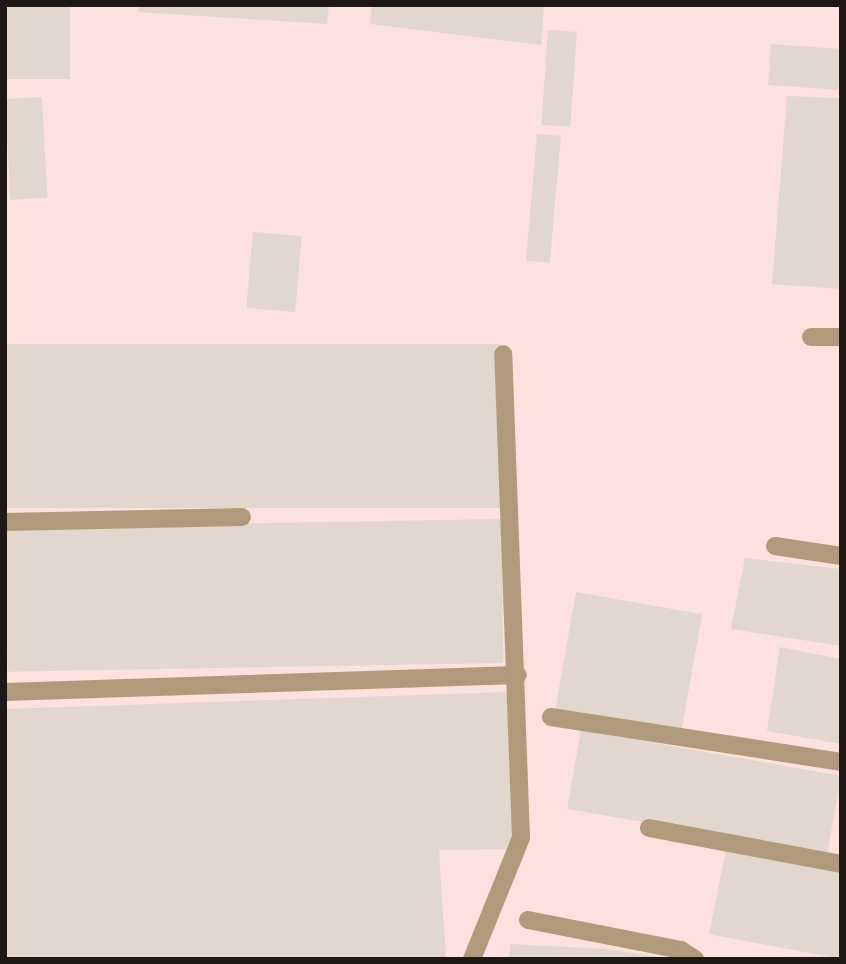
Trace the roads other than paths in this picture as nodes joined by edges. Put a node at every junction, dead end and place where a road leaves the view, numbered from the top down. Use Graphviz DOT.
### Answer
graph roads {
  1 [pos="811,337"];
  2 [pos="841,337"];
  3 [pos="503,354"];
  4 [pos="242,517"];
  5 [pos="5,522"];
  6 [pos="775,546"];
  7 [pos="841,556"];
  8 [pos="518,675"];
  9 [pos="5,692"];
  10 [pos="551,717"];
  11 [pos="841,762"];
  12 [pos="649,828"];
  13 [pos="841,864"];
  14 [pos="528,920"];
  15 [pos="472,959"];
  16 [pos="695,959"];
  1 -- 2 [label="lane"];
  3 -- 8 [label="lane"];
  4 -- 5 [label="lane"];
  6 -- 7 [label="lane"];
  8 -- 9 [label="lane"];
  8 -- 15 [label="lane"];
  10 -- 11 [label="lane"];
  12 -- 13 [label="lane"];
  14 -- 16 [label="lane"];
}
